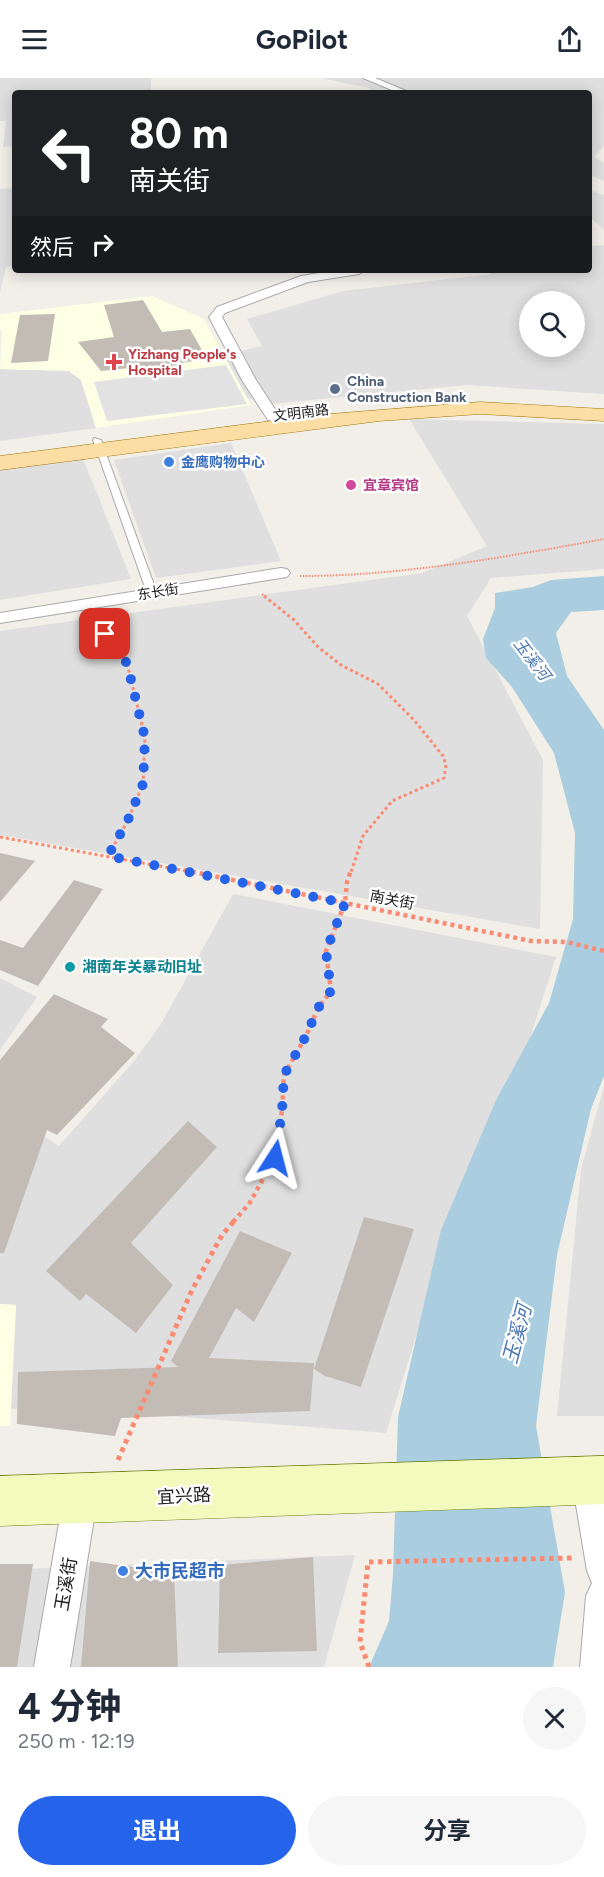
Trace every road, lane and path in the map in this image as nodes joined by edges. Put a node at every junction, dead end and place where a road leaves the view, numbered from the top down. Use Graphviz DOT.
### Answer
graph roads {
  1 [pos="367,78"];
  2 [pos="399,90"];
  3 [pos="341,273"];
  4 [pos="604,406"];
  5 [pos="604,415"];
  6 [pos="273,417"];
  7 [pos="99,445"];
  8 [pos="0,453"];
  9 [pos="0,463"];
  10 [pos="604,539"];
  11 [pos="281,573"];
  12 [pos="235,580"];
  13 [pos="152,593"];
  14 [pos="94,602"];
  15 [pos="0,618"];
  16 [pos="0,837"];
  17 [pos="108,856"];
  18 [pos="345,903"];
  19 [pos="604,951"];
  20 [pos="590,1481"];
  21 [pos="90,1500"];
  22 [pos="0,1501"];
  23 [pos="589,1564"];
  24 [pos="604,1596"];
  25 [pos="52,1667"];
  26 [pos="369,1667"];
  27 [pos="598,1667"];
  1 -- 2 [label="street"];
  3 -- 6 [label="street"];
  4 -- 6 [label="main road, 文明南路"];
  5 -- 7 [label="main road"];
  6 -- 7 [label="main road, 文明南路"];
  7 -- 8 [label="main road, 文明南路"];
  7 -- 9 [label="main road"];
  7 -- 13 [label="lane"];
  10 -- 11 [label="path"];
  11 -- 12 [label="street, 东长街"];
  12 -- 13 [label="street, 东长街"];
  12 -- 18 [label="path"];
  13 -- 14 [label="street, 东长街"];
  14 -- 15 [label="street, 东长街"];
  14 -- 17 [label="path"];
  16 -- 17 [label="path, 南关街"];
  17 -- 18 [label="path, 南关街"];
  18 -- 19 [label="path, 南关街"];
  18 -- 21 [label="path"];
  20 -- 21 [label="main road, 宜兴路"];
  20 -- 23 [label="street"];
  21 -- 22 [label="main road, 宜兴路"];
  21 -- 25 [label="street, 玉溪街"];
  23 -- 26 [label="path"];
  24 -- 27 [label="street"];
}
